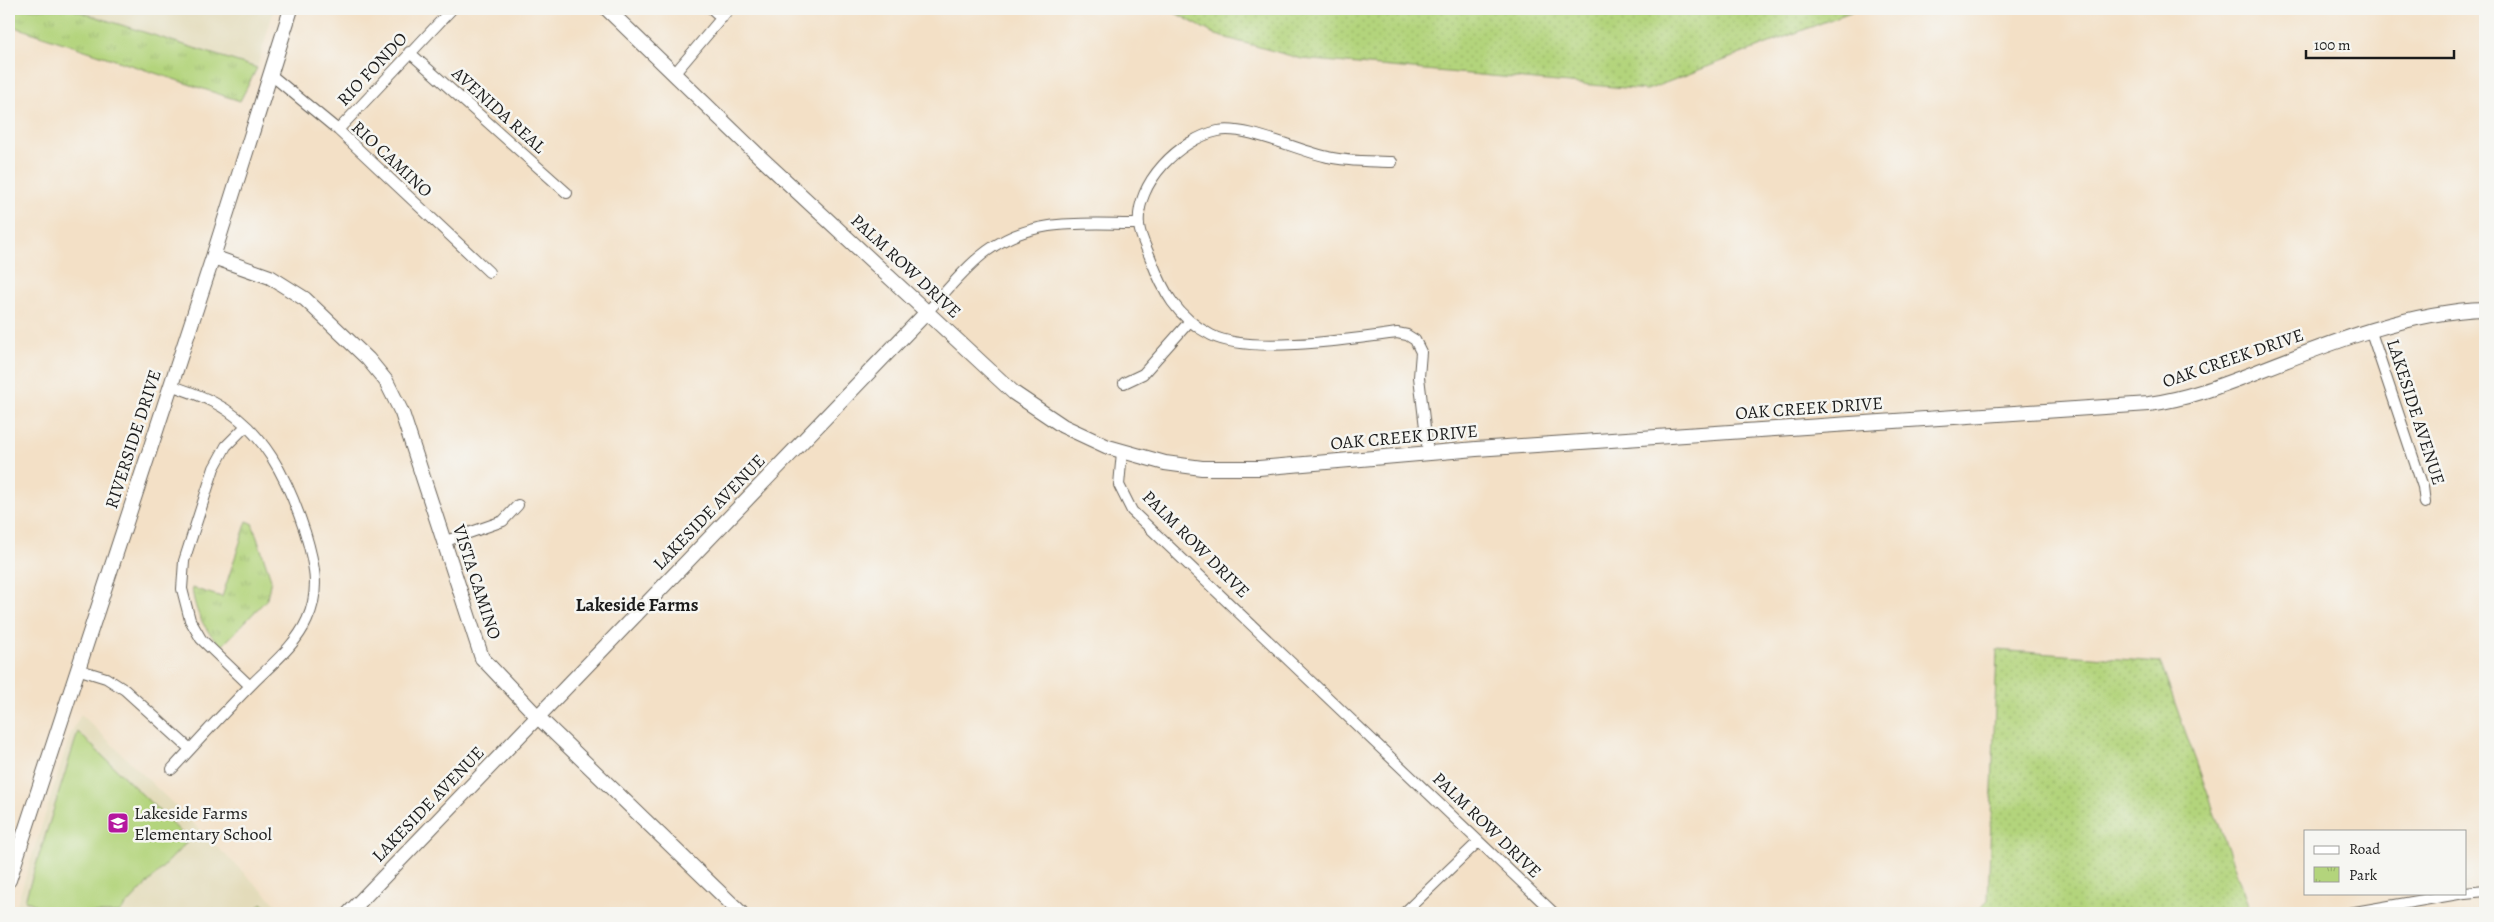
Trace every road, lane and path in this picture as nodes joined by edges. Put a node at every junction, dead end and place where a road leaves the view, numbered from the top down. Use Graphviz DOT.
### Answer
graph roads {
  1 [pos="291,9"];
  2 [pos="452,9"];
  3 [pos="607,9"];
  4 [pos="712,9"];
  5 [pos="729,9"];
  6 [pos="722,18"];
  7 [pos="409,52"];
  8 [pos="270,74"];
  9 [pos="675,74"];
  10 [pos="338,130"];
  11 [pos="1392,162"];
  12 [pos="567,193"];
  13 [pos="1139,224"];
  14 [pos="213,257"];
  15 [pos="489,272"];
  16 [pos="2485,308"];
  17 [pos="927,312"];
  18 [pos="1190,320"];
  19 [pos="2371,332"];
  20 [pos="1124,383"];
  21 [pos="170,385"];
  22 [pos="246,426"];
  23 [pos="1122,452"];
  24 [pos="1428,453"];
  25 [pos="2425,503"];
  26 [pos="518,505"];
  27 [pos="443,542"];
  28 [pos="77,669"];
  29 [pos="250,686"];
  30 [pos="538,717"];
  31 [pos="190,750"];
  32 [pos="172,769"];
  33 [pos="1478,842"];
  34 [pos="9,880"];
  35 [pos="2485,891"];
  36 [pos="2466,893"];
  37 [pos="2459,894"];
  38 [pos="349,913"];
  39 [pos="741,913"];
  40 [pos="1404,913"];
  41 [pos="1554,913"];
  42 [pos="2349,913"];
  1 -- 8 [label="street, RIVERSIDE DRIVE"];
  2 -- 7 [label="street, RIO FONDO"];
  3 -- 9 [label="street, PALM ROW DRIVE"];
  4 -- 6 [label="street"];
  5 -- 6 [label="street"];
  6 -- 9 [label="street"];
  7 -- 10 [label="street, RIO FONDO"];
  7 -- 12 [label="street, AVENIDA REAL"];
  8 -- 10 [label="street, RIO CAMINO"];
  8 -- 14 [label="street, RIVERSIDE DRIVE"];
  9 -- 17 [label="street, PALM ROW DRIVE"];
  10 -- 15 [label="street, RIO CAMINO"];
  11 -- 13 [label="street"];
  13 -- 17 [label="street, LAKESIDE AVENUE"];
  13 -- 18 [label="street"];
  14 -- 21 [label="street, RIVERSIDE DRIVE"];
  14 -- 27 [label="street, VISTA CAMINO"];
  16 -- 19 [label="street, OAK CREEK DRIVE"];
  17 -- 23 [label="street, PALM ROW DRIVE"];
  17 -- 30 [label="street, LAKESIDE AVENUE"];
  18 -- 20 [label="street"];
  18 -- 24 [label="street"];
  19 -- 24 [label="street, OAK CREEK DRIVE"];
  19 -- 25 [label="street, LAKESIDE AVENUE"];
  21 -- 22 [label="street"];
  21 -- 28 [label="street, RIVERSIDE DRIVE"];
  22 -- 29 [label="street"];
  22 -- 29 [label="street"];
  23 -- 24 [label="street, OAK CREEK DRIVE"];
  23 -- 33 [label="street, PALM ROW DRIVE"];
  26 -- 27 [label="street"];
  27 -- 30 [label="street, VISTA CAMINO"];
  28 -- 31 [label="street"];
  28 -- 34 [label="street, RIVERSIDE DRIVE"];
  29 -- 31 [label="street"];
  30 -- 38 [label="street, LAKESIDE AVENUE"];
  30 -- 39 [label="street, VISTA CAMINO"];
  31 -- 32 [label="street"];
  33 -- 40 [label="street"];
  33 -- 41 [label="street, PALM ROW DRIVE"];
  35 -- 36 [label="street"];
  37 -- 42 [label="street"];
}
